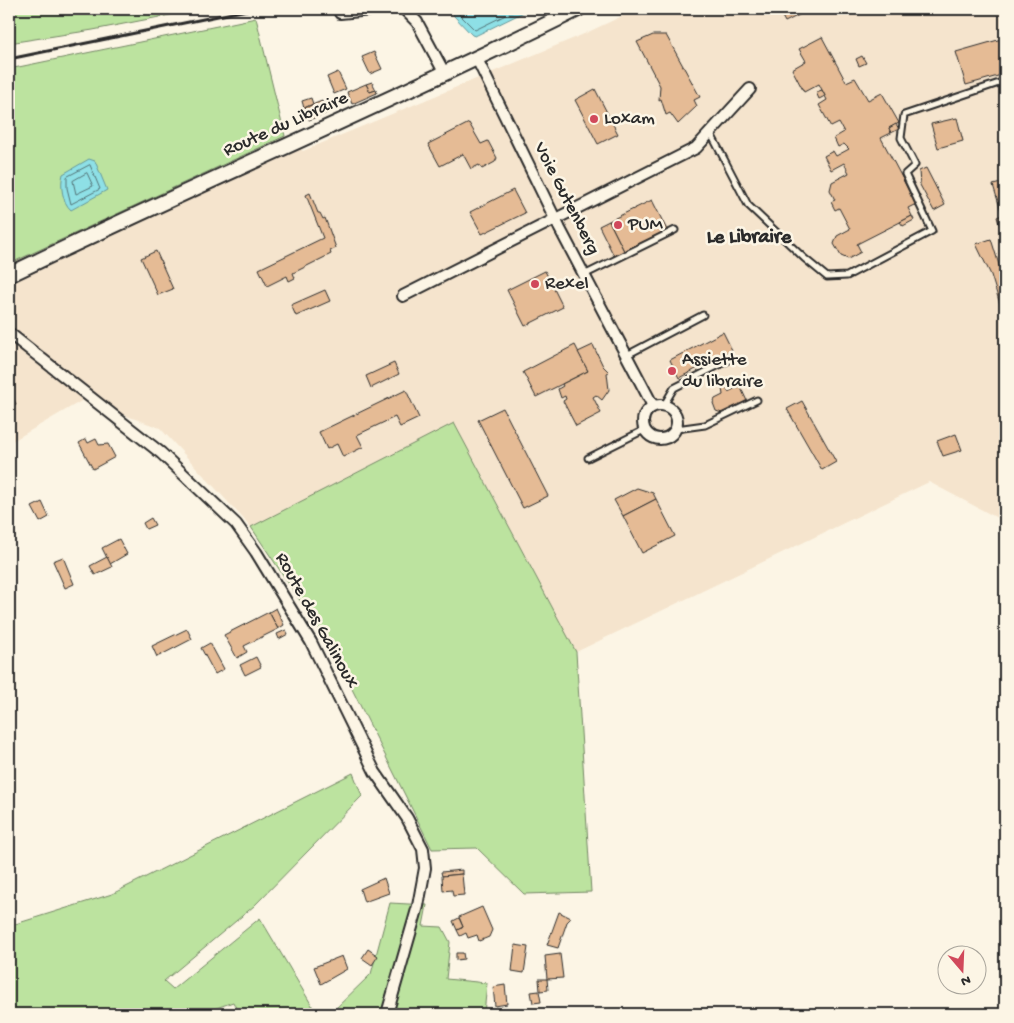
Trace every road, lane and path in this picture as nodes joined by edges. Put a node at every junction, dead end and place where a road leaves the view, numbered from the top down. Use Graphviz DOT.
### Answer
graph roads {
  1 [pos="381,9"];
  2 [pos="404,9"];
  3 [pos="578,9"];
  4 [pos="340,12"];
  5 [pos="477,59"];
  6 [pos="446,74"];
  7 [pos="1005,81"];
  8 [pos="750,89"];
  9 [pos="710,132"];
  10 [pos="555,219"];
  11 [pos="675,230"];
  12 [pos="9,275"];
  13 [pos="584,275"];
  14 [pos="403,296"];
  15 [pos="704,315"];
  16 [pos="9,332"];
  17 [pos="627,355"];
  18 [pos="730,359"];
  19 [pos="757,400"];
  20 [pos="664,405"];
  21 [pos="653,406"];
  22 [pos="676,429"];
  23 [pos="644,430"];
  24 [pos="588,458"];
  25 [pos="387,1014"];
  1 -- 4 [label="street"];
  2 -- 6 [label="street"];
  3 -- 5 [label="main road, Route du Libraire"];
  5 -- 6 [label="main road, Route du Libraire"];
  5 -- 10 [label="street, Voie Gutenberg"];
  6 -- 12 [label="main road, Route du Libraire"];
  7 -- 9 [label="lane"];
  8 -- 9 [label="street"];
  9 -- 10 [label="street"];
  10 -- 13 [label="street, Voie Gutenberg"];
  10 -- 14 [label="street"];
  11 -- 13 [label="lane"];
  13 -- 17 [label="street, Voie Gutenberg"];
  15 -- 17 [label="lane"];
  16 -- 25 [label="street, Route des Galinoux"];
  17 -- 21 [label="street, Voie Gutenberg"];
  18 -- 20 [label="lane"];
  19 -- 22 [label="lane"];
  20 -- 21 [label="street"];
  20 -- 22 [label="street"];
  21 -- 23 [label="street"];
  22 -- 23 [label="street"];
  23 -- 24 [label="lane"];
}
